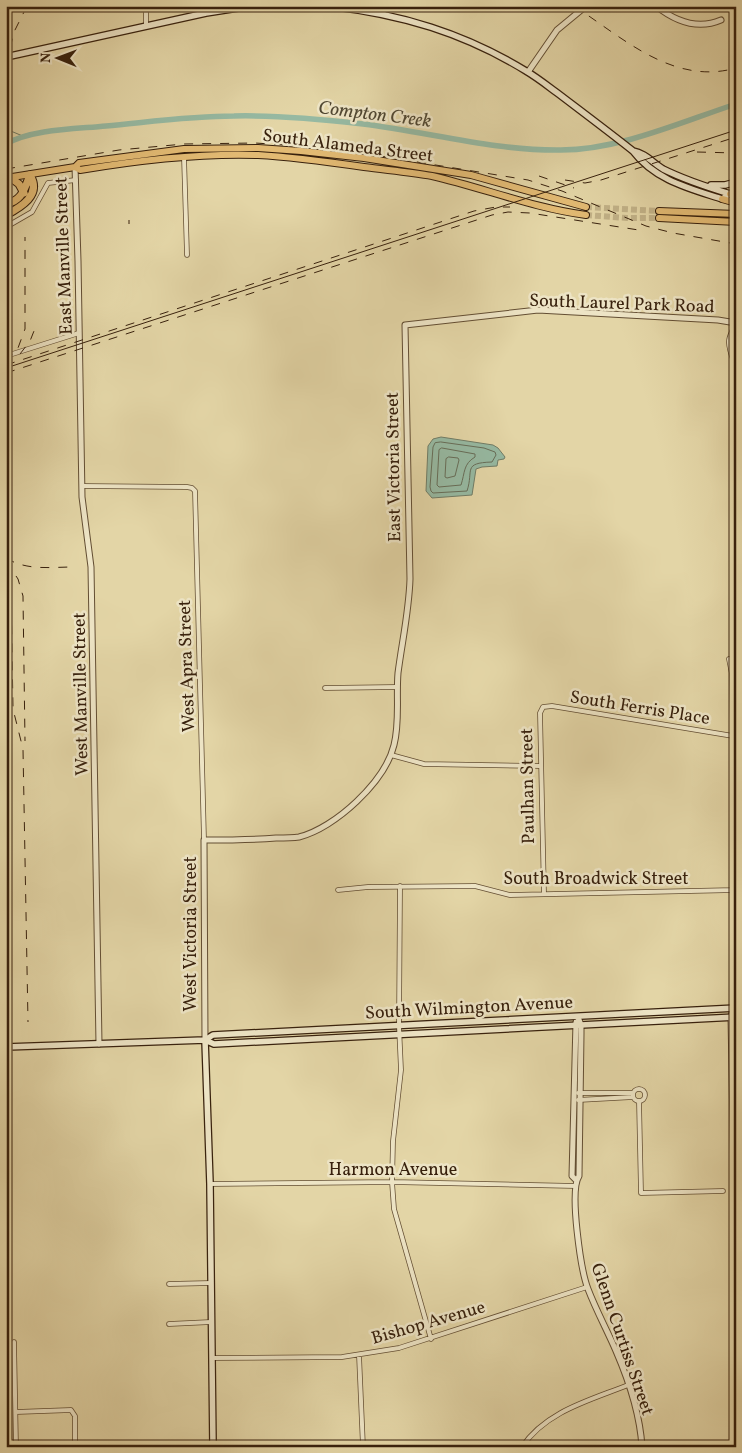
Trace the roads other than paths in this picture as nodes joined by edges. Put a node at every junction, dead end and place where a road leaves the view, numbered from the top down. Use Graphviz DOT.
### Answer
graph roads {
  1 [pos="146,6"];
  2 [pos="251,6"];
  3 [pos="328,6"];
  4 [pos="383,6"];
  5 [pos="586,6"];
  6 [pos="656,6"];
  7 [pos="383,14"];
  8 [pos="721,20"];
  9 [pos="146,25"];
  10 [pos="6,57"];
  11 [pos="528,72"];
  12 [pos="633,151"];
  13 [pos="184,153"];
  14 [pos="332,155"];
  15 [pos="331,162"];
  16 [pos="74,168"];
  17 [pos="672,173"];
  18 [pos="30,175"];
  19 [pos="9,178"];
  20 [pos="76,180"];
  21 [pos="669,180"];
  22 [pos="736,182"];
  23 [pos="697,184"];
  24 [pos="24,193"];
  25 [pos="734,194"];
  26 [pos="722,199"];
  27 [pos="736,203"];
  28 [pos="6,204"];
  29 [pos="586,207"];
  30 [pos="736,214"];
  31 [pos="6,215"];
  32 [pos="586,215"];
  33 [pos="736,222"];
  34 [pos="6,228"];
  35 [pos="187,255"];
  36 [pos="736,323"];
  37 [pos="417,324"];
  38 [pos="79,333"];
  39 [pos="80,344"];
  40 [pos="6,356"];
  41 [pos="736,368"];
  42 [pos="82,486"];
  43 [pos="407,622"];
  44 [pos="729,659"];
  45 [pos="397,687"];
  46 [pos="325,688"];
  47 [pos="543,707"];
  48 [pos="733,736"];
  49 [pos="391,755"];
  50 [pos="540,766"];
  51 [pos="735,804"];
  52 [pos="204,840"];
  53 [pos="400,886"];
  54 [pos="338,890"];
  55 [pos="735,890"];
  56 [pos="544,894"];
  57 [pos="736,918"];
  58 [pos="736,971"];
  59 [pos="734,1008"];
  60 [pos="578,1017"];
  61 [pos="734,1017"];
  62 [pos="578,1025"];
  63 [pos="399,1026"];
  64 [pos="399,1034"];
  65 [pos="205,1040"];
  66 [pos="99,1044"];
  67 [pos="6,1047"];
  68 [pos="633,1095"];
  69 [pos="577,1097"];
  70 [pos="639,1101"];
  71 [pos="392,1182"];
  72 [pos="576,1183"];
  73 [pos="210,1184"];
  74 [pos="723,1191"];
  75 [pos="735,1226"];
  76 [pos="211,1283"];
  77 [pos="169,1284"];
  78 [pos="587,1288"];
  79 [pos="736,1292"];
  80 [pos="211,1322"];
  81 [pos="169,1324"];
  82 [pos="431,1339"];
  83 [pos="14,1342"];
  84 [pos="359,1355"];
  85 [pos="212,1358"];
  86 [pos="628,1385"];
  87 [pos="16,1412"];
  88 [pos="16,1447"];
  89 [pos="75,1447"];
  90 [pos="213,1447"];
  91 [pos="363,1447"];
  92 [pos="522,1447"];
  93 [pos="642,1447"];
  1 -- 9 [label="street"];
  2 -- 9 [label="main road"];
  3 -- 7 [label="main road"];
  4 -- 7 [label="street"];
  5 -- 11 [label="street"];
  6 -- 8 [label="street"];
  7 -- 11 [label="main road"];
  9 -- 10 [label="main road"];
  11 -- 12 [label="main road"];
  12 -- 17 [label="main road"];
  12 -- 21 [label="main road"];
  13 -- 14 [label="main road, South Alameda Street"];
  13 -- 15 [label="main road, South Alameda Street"];
  13 -- 16 [label="main road, South Alameda Street"];
  13 -- 35 [label="street"];
  14 -- 15 [label="main road"];
  14 -- 29 [label="main road, South Alameda Street"];
  15 -- 32 [label="main road, South Alameda Street"];
  16 -- 18 [label="main road, South Alameda Street"];
  16 -- 20 [label="street, East Manville Street"];
  17 -- 21 [label="main road"];
  17 -- 23 [label="main road"];
  18 -- 19 [label="main road, South Alameda Street"];
  18 -- 24 [label="highway"];
  18 -- 31 [label="highway"];
  19 -- 24 [label="highway"];
  20 -- 34 [label="street"];
  20 -- 38 [label="street, East Manville Street"];
  21 -- 26 [label="main road"];
  22 -- 23 [label="main road"];
  23 -- 25 [label="main road"];
  24 -- 28 [label="highway"];
  25 -- 26 [label="main road"];
  26 -- 27 [label="main road"];
  30 -- 33 [label="main road"];
  36 -- 37 [label="street, South Laurel Park Road"];
  36 -- 41 [label="street"];
  37 -- 43 [label="street, East Victoria Street"];
  38 -- 39 [label="street, East Manville Street"];
  38 -- 40 [label="street"];
  39 -- 42 [label="street, West Manville Street"];
  42 -- 52 [label="street, West Apra Street"];
  42 -- 66 [label="street, West Manville Street"];
  43 -- 45 [label="street, West Victoria Street"];
  44 -- 48 [label="street"];
  45 -- 46 [label="street"];
  45 -- 49 [label="street, West Victoria Street"];
  47 -- 48 [label="street, South Ferris Place"];
  47 -- 50 [label="street, Paulhan Street"];
  48 -- 51 [label="street"];
  49 -- 50 [label="street"];
  49 -- 52 [label="street, West Victoria Street"];
  50 -- 56 [label="street, Paulhan Street"];
  51 -- 55 [label="street"];
  52 -- 65 [label="street, West Victoria Street"];
  53 -- 54 [label="street, South Broadwick Street"];
  53 -- 56 [label="street, South Broadwick Street"];
  53 -- 63 [label="street"];
  55 -- 56 [label="street, South Broadwick Street"];
  55 -- 57 [label="street"];
  58 -- 59 [label="street"];
  59 -- 60 [label="main road, South Wilmington Avenue"];
  59 -- 61 [label="street"];
  60 -- 62 [label="street, Glenn Curtiss Street"];
  60 -- 63 [label="main road, South Wilmington Avenue"];
  61 -- 62 [label="main road, South Wilmington Avenue"];
  61 -- 75 [label="street"];
  62 -- 64 [label="main road, South Wilmington Avenue"];
  62 -- 69 [label="street, Glenn Curtiss Street"];
  63 -- 64 [label="street"];
  63 -- 65 [label="main road, South Wilmington Avenue"];
  64 -- 65 [label="main road, South Wilmington Avenue"];
  64 -- 71 [label="street"];
  65 -- 66 [label="main road, South Wilmington Avenue"];
  65 -- 73 [label="main road, West Victoria Street"];
  66 -- 67 [label="main road, South Wilmington Avenue"];
  68 -- 69 [label="street"];
  68 -- 70 [label="street"];
  68 -- 70 [label="street"];
  69 -- 72 [label="street, Glenn Curtiss Street"];
  70 -- 74 [label="street"];
  71 -- 72 [label="street, Harmon Avenue"];
  71 -- 73 [label="street, Harmon Avenue"];
  71 -- 82 [label="street"];
  72 -- 78 [label="street, Glenn Curtiss Street"];
  73 -- 76 [label="main road, West Victoria Street"];
  75 -- 79 [label="street"];
  76 -- 77 [label="street"];
  76 -- 80 [label="main road, West Victoria Street"];
  78 -- 82 [label="street, Bishop Avenue"];
  78 -- 86 [label="street, Glenn Curtiss Street"];
  80 -- 81 [label="street"];
  80 -- 85 [label="main road"];
  82 -- 84 [label="street, Bishop Avenue"];
  83 -- 87 [label="street"];
  84 -- 85 [label="street, Bishop Avenue"];
  84 -- 91 [label="street"];
  85 -- 90 [label="main road"];
  86 -- 92 [label="street"];
  86 -- 93 [label="street, Glenn Curtiss Street"];
  87 -- 88 [label="street"];
  87 -- 89 [label="street"];
}
